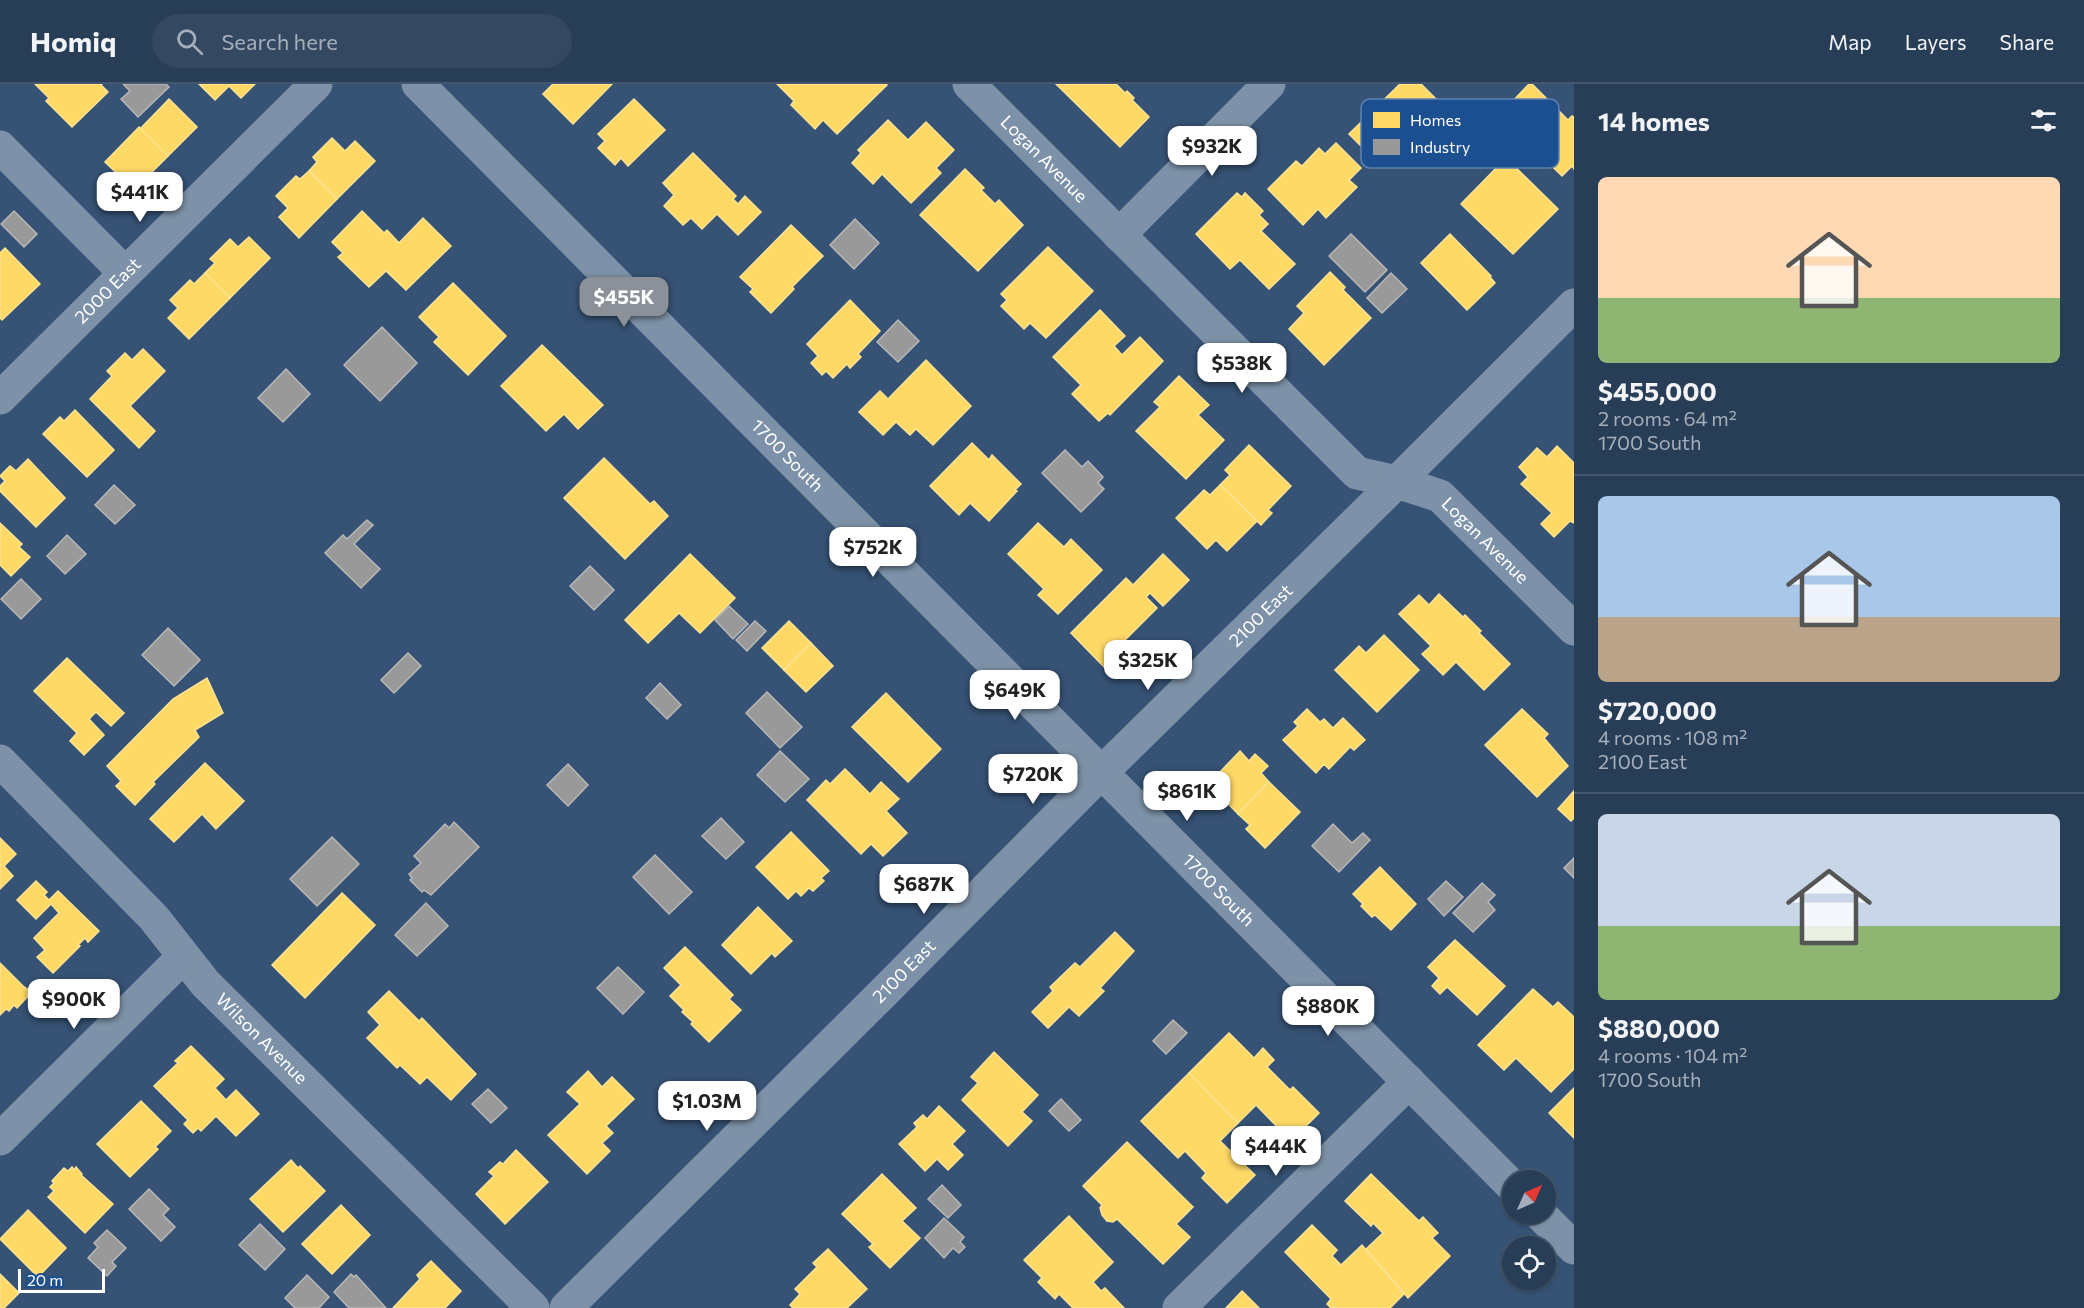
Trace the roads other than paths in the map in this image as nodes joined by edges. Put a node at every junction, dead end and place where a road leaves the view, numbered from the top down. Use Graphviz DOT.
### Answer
graph roads {
  1 [pos="316,84"];
  2 [pos="418,84"];
  3 [pos="969,84"];
  4 [pos="1269,84"];
  5 [pos="0,147"];
  6 [pos="1119,235"];
  7 [pos="125,273"];
  8 [pos="1573,307"];
  9 [pos="0,398"];
  10 [pos="1397,482"];
  11 [pos="1574,629"];
  12 [pos="0,762"];
  13 [pos="1102,772"];
  14 [pos="183,957"];
  15 [pos="1409,1082"];
  16 [pos="0,1139"];
  17 [pos="1502,1176"];
  18 [pos="1550,1224"];
  19 [pos="1574,1248"];
  20 [pos="532,1308"];
  21 [pos="566,1308"];
  22 [pos="1179,1308"];
  1 -- 7 [label="street, 2000 East"];
  2 -- 13 [label="street, 1700 South"];
  3 -- 6 [label="street, Logan Avenue"];
  4 -- 6 [label="street"];
  5 -- 7 [label="street"];
  6 -- 10 [label="street, Logan Avenue"];
  7 -- 9 [label="street, 2000 East"];
  8 -- 10 [label="street, 2100 East"];
  10 -- 11 [label="street, Logan Avenue"];
  10 -- 13 [label="street, 2100 East"];
  12 -- 14 [label="street, Wilson Avenue"];
  13 -- 15 [label="street, 1700 South"];
  13 -- 21 [label="street, 2100 East"];
  14 -- 16 [label="street"];
  14 -- 20 [label="street, Wilson Avenue"];
  15 -- 17 [label="street, 1700 South"];
  15 -- 22 [label="street"];
  18 -- 19 [label="street"];
}
